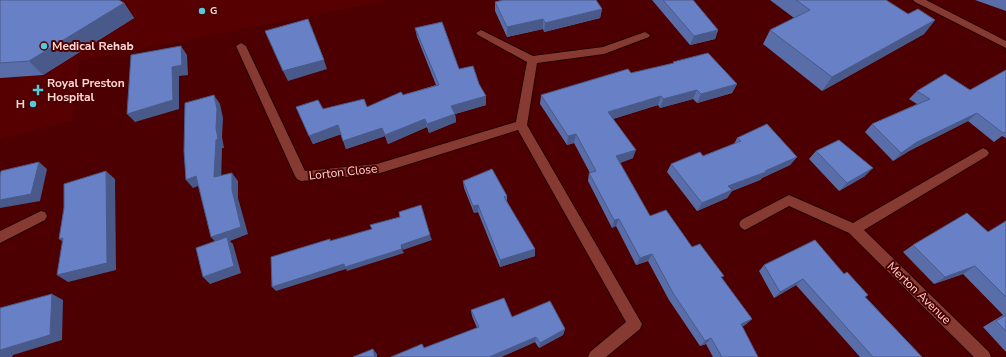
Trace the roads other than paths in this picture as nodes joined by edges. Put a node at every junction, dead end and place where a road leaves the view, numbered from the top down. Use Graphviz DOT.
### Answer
graph roads {
  1 [pos="918,0"];
  2 [pos="481,33"];
  3 [pos="645,35"];
  4 [pos="1006,44"];
  5 [pos="241,46"];
  6 [pos="532,60"];
  7 [pos="521,125"];
  8 [pos="982,153"];
  9 [pos="41,216"];
  10 [pos="746,224"];
  11 [pos="854,229"];
  12 [pos="0,237"];
  13 [pos="595,357"];
  14 [pos="984,357"];
  1 -- 4 [label="street"];
  2 -- 6 [label="street"];
  3 -- 6 [label="street"];
  5 -- 7 [label="street, Lorton Close"];
  6 -- 7 [label="street"];
  7 -- 13 [label="street"];
  8 -- 11 [label="street"];
  9 -- 12 [label="street"];
  10 -- 11 [label="street, Merton Avenue"];
  11 -- 14 [label="street, Merton Avenue"];
}
